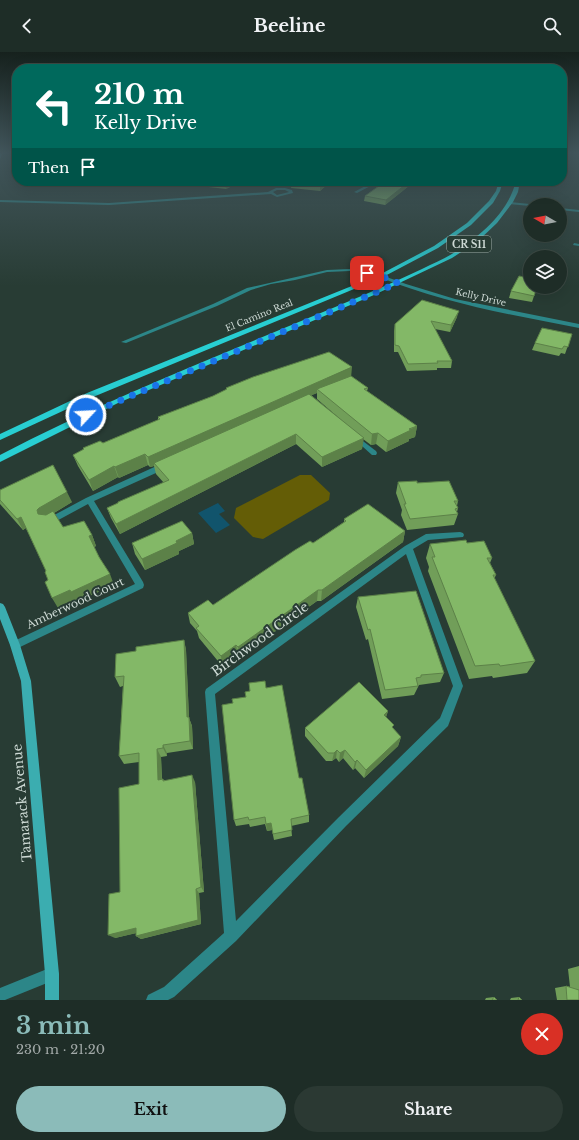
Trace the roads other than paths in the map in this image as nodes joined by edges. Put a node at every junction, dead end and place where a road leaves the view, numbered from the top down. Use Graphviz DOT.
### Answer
graph roads {
  1 [pos="208,197"];
  2 [pos="494,197"];
  3 [pos="512,197"];
  4 [pos="0,201"];
  5 [pos="510,203"];
  6 [pos="523,204"];
  7 [pos="567,210"];
  8 [pos="579,211"];
  9 [pos="381,276"];
  10 [pos="398,283"];
  11 [pos="579,326"];
  12 [pos="124,342"];
  13 [pos="351,433"];
  14 [pos="0,437"];
  15 [pos="374,453"];
  16 [pos="0,459"];
  17 [pos="168,464"];
  18 [pos="89,500"];
  19 [pos="48,522"];
  20 [pos="460,535"];
  21 [pos="408,548"];
  22 [pos="0,607"];
  23 [pos="15,645"];
  24 [pos="232,936"];
  25 [pos="52,974"];
  26 [pos="0,995"];
  27 [pos="52,1000"];
  28 [pos="153,1000"];
  1 -- 4 [label="street"];
  2 -- 9 [label="main road, El Camino Real / CR S11"];
  3 -- 5 [label="main road, CR S11"];
  5 -- 6 [label="street"];
  5 -- 10 [label="main road, CR S11"];
  7 -- 8 [label="street"];
  9 -- 10 [label="street, Kelly Drive"];
  9 -- 12 [label="street, Kelly Drive"];
  9 -- 14 [label="main road, El Camino Real / CR S11"];
  10 -- 11 [label="street, Kelly Drive"];
  10 -- 16 [label="main road, CR S11"];
  13 -- 15 [label="street"];
  17 -- 18 [label="street"];
  18 -- 19 [label="street"];
  18 -- 23 [label="street, Amberwood Court"];
  20 -- 21 [label="street, Birchwood Circle"];
  21 -- 24 [label="street"];
  21 -- 24 [label="street, Birchwood Circle"];
  22 -- 23 [label="main road, Tamarack Avenue"];
  23 -- 25 [label="main road, Tamarack Avenue"];
  24 -- 28 [label="street"];
  25 -- 26 [label="street"];
  25 -- 27 [label="main road, Tamarack Avenue"];
}
